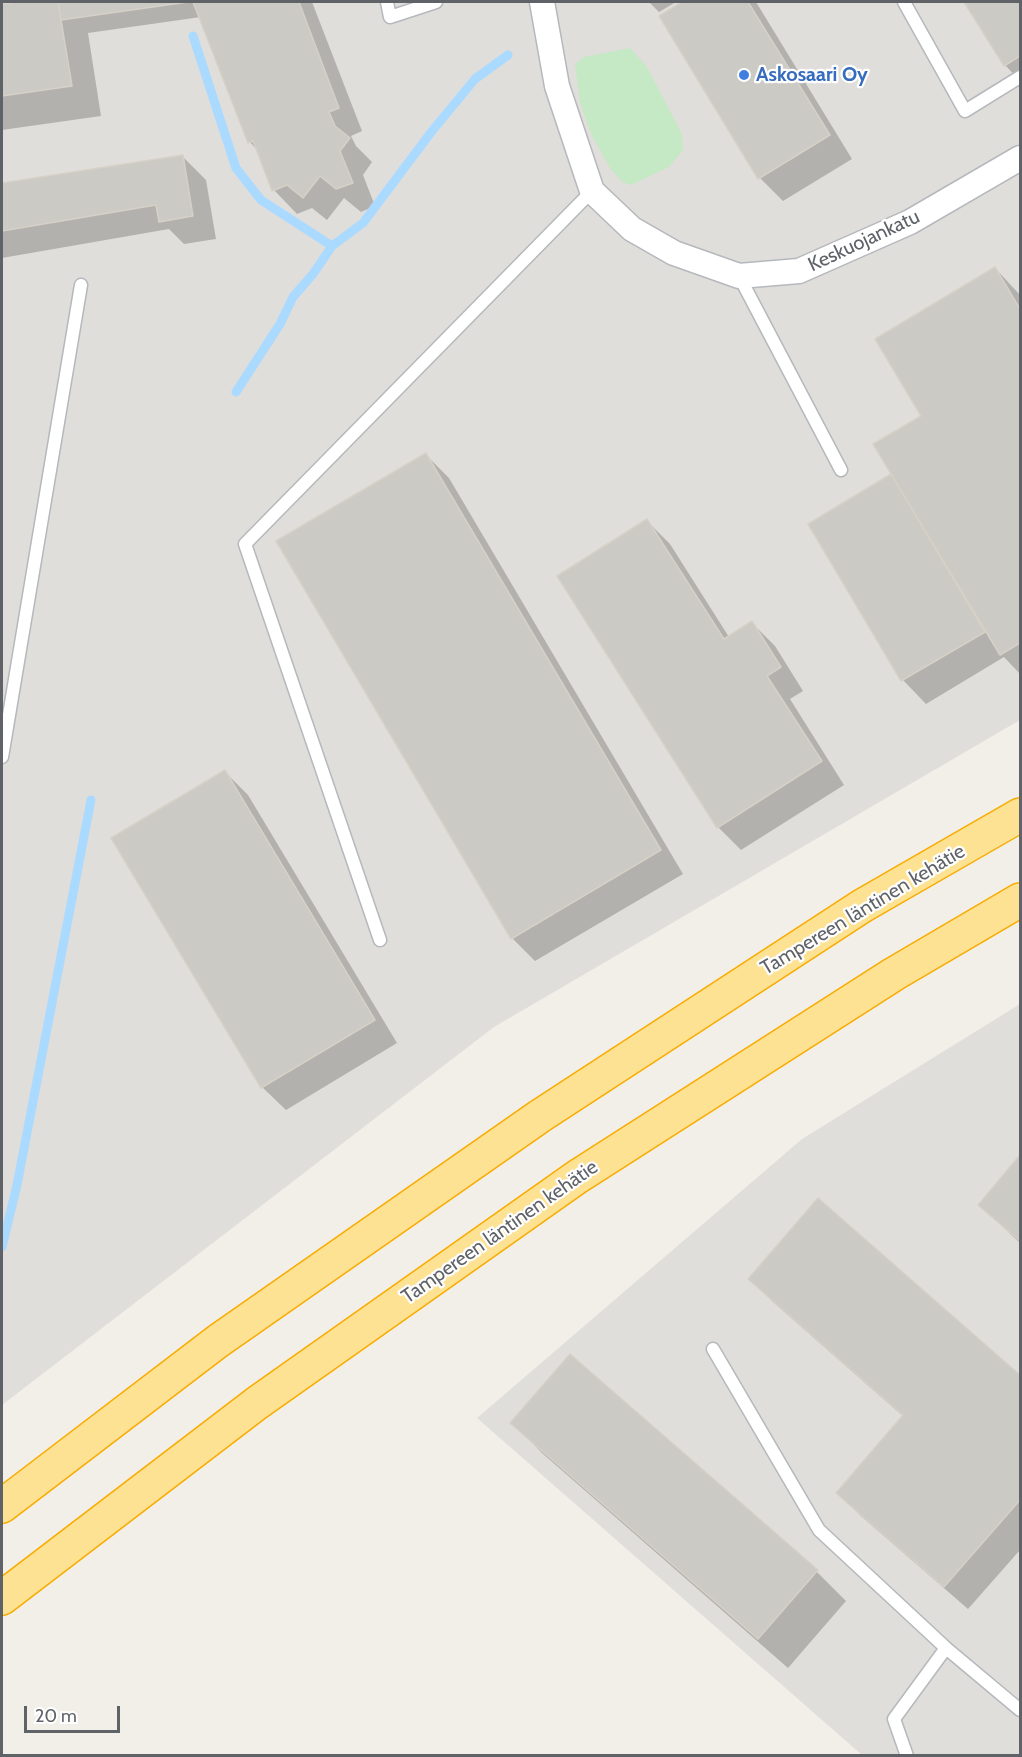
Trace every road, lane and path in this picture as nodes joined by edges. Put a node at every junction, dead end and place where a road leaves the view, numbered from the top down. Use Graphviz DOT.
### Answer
graph roads {
  1 [pos="387,2"];
  2 [pos="436,2"];
  3 [pos="542,2"];
  4 [pos="904,2"];
  5 [pos="1020,77"];
  6 [pos="1020,158"];
  7 [pos="592,191"];
  8 [pos="739,276"];
  9 [pos="81,285"];
  10 [pos="841,470"];
  11 [pos="2,757"];
  12 [pos="1020,815"];
  13 [pos="1020,900"];
  14 [pos="380,940"];
  15 [pos="713,1349"];
  16 [pos="2,1506"];
  17 [pos="2,1598"];
  18 [pos="946,1648"];
  19 [pos="1020,1710"];
  20 [pos="907,1755"];
  1 -- 2 [label="lane"];
  3 -- 7 [label="street, Keskuojankatu"];
  4 -- 5 [label="lane"];
  6 -- 8 [label="street, Keskuojankatu"];
  7 -- 8 [label="street, Keskuojankatu"];
  7 -- 14 [label="lane"];
  8 -- 10 [label="lane"];
  9 -- 11 [label="lane"];
  12 -- 16 [label="highway, Tampereen läntinen kehätie"];
  13 -- 17 [label="highway, Tampereen läntinen kehätie"];
  15 -- 18 [label="lane"];
  18 -- 19 [label="lane"];
  18 -- 20 [label="lane"];
}
